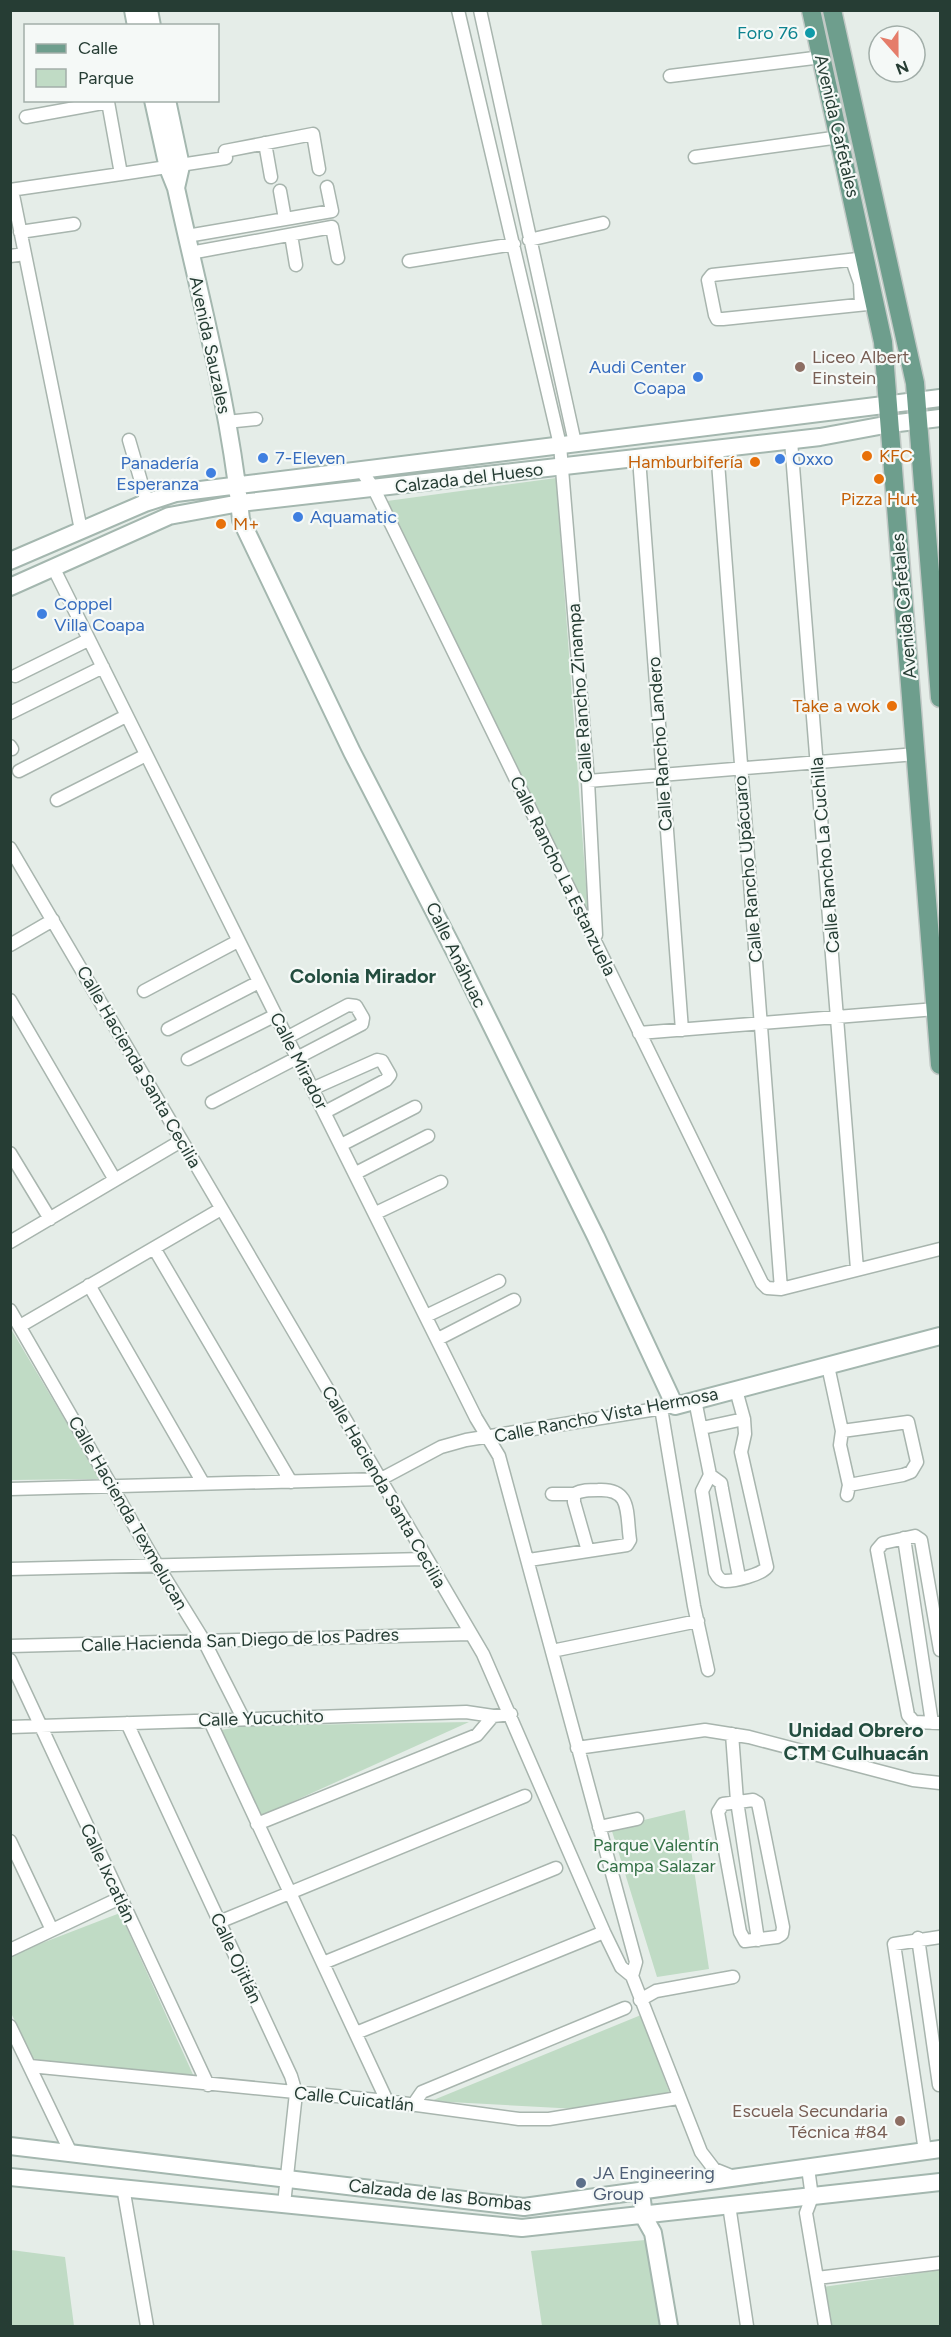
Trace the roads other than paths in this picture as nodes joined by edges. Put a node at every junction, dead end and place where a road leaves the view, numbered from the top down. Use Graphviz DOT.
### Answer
graph roads {
  1 [pos="458,10"];
  2 [pos="480,10"];
  3 [pos="811,10"];
  4 [pos="832,10"];
  5 [pos="822,57"];
  6 [pos="670,76"];
  7 [pos="154,102"];
  8 [pos="167,102"];
  9 [pos="26,117"];
  10 [pos="840,137"];
  11 [pos="265,143"];
  12 [pos="695,157"];
  13 [pos="174,167"];
  14 [pos="320,169"];
  15 [pos="121,174"];
  16 [pos="271,177"];
  17 [pos="327,188"];
  18 [pos="11,190"];
  19 [pos="280,192"];
  20 [pos="285,219"];
  21 [pos="603,223"];
  22 [pos="74,224"];
  23 [pos="20,232"];
  24 [pos="291,235"];
  25 [pos="187,236"];
  26 [pos="529,240"];
  27 [pos="514,244"];
  28 [pos="190,253"];
  29 [pos="25,254"];
  30 [pos="10,256"];
  31 [pos="338,258"];
  32 [pos="859,258"];
  33 [pos="409,261"];
  34 [pos="296,265"];
  35 [pos="868,304"];
  36 [pos="562,387"];
  37 [pos="547,390"];
  38 [pos="940,398"];
  39 [pos="916,400"];
  40 [pos="888,404"];
  41 [pos="940,418"];
  42 [pos="256,419"];
  43 [pos="918,421"];
  44 [pos="226,422"];
  45 [pos="890,424"];
  46 [pos="129,440"];
  47 [pos="791,441"];
  48 [pos="567,444"];
  49 [pos="717,449"];
  50 [pos="639,458"];
  51 [pos="562,466"];
  52 [pos="361,470"];
  53 [pos="374,489"];
  54 [pos="239,495"];
  55 [pos="147,502"];
  56 [pos="81,530"];
  57 [pos="10,561"];
  58 [pos="53,567"];
  59 [pos="10,587"];
  60 [pos="88,640"];
  61 [pos="103,667"];
  62 [pos="15,676"];
  63 [pos="940,696"];
  64 [pos="10,713"];
  65 [pos="126,716"];
  66 [pos="916,754"];
  67 [pos="146,755"];
  68 [pos="817,762"];
  69 [pos="740,769"];
  70 [pos="19,771"];
  71 [pos="663,775"];
  72 [pos="588,781"];
  73 [pos="57,800"];
  74 [pos="12,853"];
  75 [pos="53,920"];
  76 [pos="238,941"];
  77 [pos="596,942"];
  78 [pos="10,945"];
  79 [pos="259,982"];
  80 [pos="144,991"];
  81 [pos="10,1000"];
  82 [pos="936,1009"];
  83 [pos="276,1015"];
  84 [pos="838,1017"];
  85 [pos="760,1024"];
  86 [pos="168,1029"];
  87 [pos="682,1030"];
  88 [pos="639,1033"];
  89 [pos="288,1036"];
  90 [pos="299,1058"];
  91 [pos="188,1059"];
  92 [pos="940,1065"];
  93 [pos="314,1088"];
  94 [pos="212,1102"];
  95 [pos="415,1107"];
  96 [pos="325,1112"];
  97 [pos="428,1136"];
  98 [pos="181,1141"];
  99 [pos="341,1145"];
  100 [pos="10,1153"];
  101 [pos="356,1173"];
  102 [pos="115,1180"];
  103 [pos="441,1182"];
  104 [pos="221,1209"];
  105 [pos="376,1213"];
  106 [pos="50,1219"];
  107 [pos="10,1242"];
  108 [pos="154,1248"];
  109 [pos="940,1249"];
  110 [pos="857,1269"];
  111 [pos="498,1281"];
  112 [pos="89,1286"];
  113 [pos="781,1288"];
  114 [pos="514,1300"];
  115 [pos="10,1310"];
  116 [pos="426,1316"];
  117 [pos="20,1326"];
  118 [pos="940,1336"];
  119 [pos="438,1340"];
  120 [pos="828,1366"];
  121 [pos="736,1390"];
  122 [pos="695,1400"];
  123 [pos="668,1407"];
  124 [pos="744,1419"];
  125 [pos="702,1428"];
  126 [pos="842,1431"];
  127 [pos="489,1438"];
  128 [pos="710,1475"];
  129 [pos="381,1479"];
  130 [pos="291,1482"];
  131 [pos="203,1483"];
  132 [pos="112,1486"];
  133 [pos="10,1489"];
  134 [pos="552,1494"];
  135 [pos="574,1494"];
  136 [pos="904,1538"];
  137 [pos="588,1551"];
  138 [pos="425,1559"];
  139 [pos="529,1560"];
  140 [pos="157,1565"];
  141 [pos="10,1569"];
  142 [pos="739,1577"];
  143 [pos="698,1622"];
  144 [pos="470,1634"];
  145 [pos="204,1641"];
  146 [pos="10,1646"];
  147 [pos="940,1650"];
  148 [pos="552,1651"];
  149 [pos="10,1660"];
  150 [pos="708,1670"];
  151 [pos="511,1714"];
  152 [pos="492,1716"];
  153 [pos="243,1718"];
  154 [pos="209,1719"];
  155 [pos="127,1723"];
  156 [pos="936,1723"];
  157 [pos="39,1726"];
  158 [pos="10,1727"];
  159 [pos="732,1734"];
  160 [pos="577,1748"];
  161 [pos="940,1783"];
  162 [pos="525,1796"];
  163 [pos="737,1801"];
  164 [pos="637,1819"];
  165 [pos="258,1824"];
  166 [pos="599,1827"];
  167 [pos="10,1841"];
  168 [pos="556,1869"];
  169 [pos="290,1893"];
  170 [pos="120,1898"];
  171 [pos="219,1922"];
  172 [pos="52,1930"];
  173 [pos="604,1932"];
  174 [pos="940,1936"];
  175 [pos="918,1938"];
  176 [pos="758,1940"];
  177 [pos="10,1950"];
  178 [pos="322,1963"];
  179 [pos="632,1976"];
  180 [pos="733,1977"];
  181 [pos="640,2000"];
  182 [pos="625,2008"];
  183 [pos="10,2026"];
  184 [pos="356,2033"];
  185 [pos="30,2066"];
  186 [pos="208,2085"];
  187 [pos="940,2085"];
  188 [pos="916,2090"];
  189 [pos="296,2093"];
  190 [pos="678,2098"];
  191 [pos="387,2101"];
  192 [pos="413,2105"];
  193 [pos="10,2146"];
  194 [pos="933,2150"];
  195 [pos="701,2152"];
  196 [pos="71,2153"];
  197 [pos="808,2168"];
  198 [pos="10,2176"];
  199 [pos="739,2178"];
  200 [pos="287,2179"];
  201 [pos="940,2182"];
  202 [pos="687,2185"];
  203 [pos="123,2187"];
  204 [pos="641,2192"];
  205 [pos="812,2197"];
  206 [pos="570,2202"];
  207 [pos="284,2204"];
  208 [pos="729,2205"];
  209 [pos="644,2217"];
  210 [pos="573,2225"];
  211 [pos="940,2263"];
  212 [pos="817,2278"];
  213 [pos="147,2326"];
  214 [pos="669,2326"];
  215 [pos="747,2326"];
  216 [pos="825,2326"];
  1 -- 27 [label="street"];
  2 -- 26 [label="street"];
  3 -- 5 [label="main road, Avenida Cafetales"];
  4 -- 39 [label="main road, Avenida Cafetales"];
  5 -- 6 [label="street"];
  5 -- 10 [label="main road, Avenida Cafetales"];
  7 -- 13 [label="main road, Avenida Sauzales"];
  8 -- 13 [label="main road, Avenida Sauzales"];
  9 -- 15 [label="street"];
  10 -- 12 [label="street"];
  10 -- 32 [label="main road, Avenida Cafetales"];
  11 -- 13 [label="street"];
  11 -- 14 [label="street"];
  11 -- 16 [label="street"];
  13 -- 15 [label="street"];
  13 -- 25 [label="main road, Avenida Sauzales"];
  15 -- 18 [label="street"];
  17 -- 20 [label="street"];
  18 -- 23 [label="street"];
  19 -- 20 [label="street"];
  20 -- 25 [label="street"];
  21 -- 26 [label="street"];
  22 -- 23 [label="street"];
  23 -- 29 [label="street"];
  24 -- 28 [label="street"];
  24 -- 31 [label="street"];
  24 -- 34 [label="street"];
  25 -- 28 [label="main road, Avenida Sauzales"];
  26 -- 36 [label="street"];
  27 -- 33 [label="street"];
  27 -- 37 [label="street"];
  28 -- 44 [label="main road, Avenida Sauzales"];
  29 -- 30 [label="street"];
  29 -- 56 [label="street"];
  32 -- 35 [label="main road, Avenida Cafetales"];
  32 -- 35 [label="street"];
  35 -- 40 [label="main road, Avenida Cafetales"];
  36 -- 37 [label="street"];
  36 -- 48 [label="street"];
  37 -- 48 [label="street"];
  38 -- 39 [label="main road, Calzada del Hueso"];
  39 -- 40 [label="main road, Calzada del Hueso"];
  39 -- 43 [label="main road, Avenida Cafetales"];
  40 -- 45 [label="main road, Avenida Cafetales"];
  40 -- 48 [label="main road, Calzada del Hueso"];
  41 -- 43 [label="main road, Calzada del Hueso"];
  42 -- 44 [label="street"];
  43 -- 45 [label="main road, Calzada del Hueso"];
  43 -- 63 [label="main road, Avenida Cafetales"];
  44 -- 54 [label="main road, Avenida Sauzales"];
  45 -- 47 [label="main road, Calzada del Hueso"];
  45 -- 66 [label="main road, Avenida Cafetales"];
  46 -- 55 [label="street"];
  47 -- 49 [label="main road, Calzada del Hueso"];
  47 -- 68 [label="street, Calle Rancho La Cuchilla"];
  48 -- 51 [label="street, Calle Rancho Zinampa"];
  48 -- 52 [label="main road, Calzada del Hueso"];
  49 -- 50 [label="main road, Calzada del Hueso"];
  49 -- 69 [label="street, Calle Rancho Upácuaro"];
  50 -- 51 [label="main road, Calzada del Hueso"];
  50 -- 71 [label="street, Calle Rancho Landero"];
  51 -- 53 [label="main road, Calzada del Hueso"];
  51 -- 72 [label="street, Calle Rancho Zinampa"];
  52 -- 53 [label="street, Calle Rancho La Estanzuela"];
  52 -- 54 [label="main road, Calzada del Hueso"];
  53 -- 54 [label="main road, Calzada del Hueso"];
  53 -- 77 [label="street, Calle Rancho La Estanzuela"];
  54 -- 55 [label="main road, Calzada del Hueso"];
  54 -- 58 [label="main road, Calzada del Hueso"];
  54 -- 123 [label="main road, Calle Anáhuac"];
  55 -- 56 [label="main road, Calzada del Hueso"];
  56 -- 57 [label="main road, Calzada del Hueso"];
  58 -- 59 [label="main road, Calzada del Hueso"];
  58 -- 60 [label="street, Calle Mirador"];
  60 -- 61 [label="street, Calle Mirador"];
  60 -- 62 [label="street"];
  61 -- 64 [label="street"];
  61 -- 65 [label="street, Calle Mirador"];
  65 -- 67 [label="street, Calle Mirador"];
  65 -- 70 [label="street"];
  66 -- 68 [label="street"];
  66 -- 82 [label="main road, Avenida Cafetales"];
  67 -- 73 [label="street"];
  67 -- 76 [label="street, Calle Mirador"];
  68 -- 69 [label="street"];
  68 -- 84 [label="street, Calle Rancho La Cuchilla"];
  69 -- 71 [label="street"];
  69 -- 85 [label="street, Calle Rancho Upácuaro"];
  71 -- 72 [label="street"];
  71 -- 87 [label="street, Calle Rancho Landero"];
  72 -- 77 [label="street, Calle Rancho Zinampa"];
  74 -- 75 [label="street, Calle Hacienda Santa Cecilia"];
  75 -- 78 [label="street"];
  75 -- 98 [label="street, Calle Hacienda Santa Cecilia"];
  76 -- 79 [label="street, Calle Mirador"];
  76 -- 80 [label="street"];
  77 -- 88 [label="street, Calle Rancho La Estanzuela"];
  79 -- 83 [label="street, Calle Mirador"];
  79 -- 86 [label="street"];
  81 -- 102 [label="street"];
  82 -- 84 [label="street"];
  82 -- 92 [label="main road, Avenida Cafetales"];
  83 -- 89 [label="street, Calle Mirador"];
  83 -- 91 [label="street"];
  84 -- 85 [label="street"];
  84 -- 110 [label="street, Calle Rancho La Cuchilla"];
  85 -- 87 [label="street"];
  85 -- 113 [label="street, Calle Rancho Upácuaro"];
  87 -- 88 [label="street"];
  88 -- 113 [label="street, Calle Rancho La Estanzuela"];
  89 -- 90 [label="street, Calle Mirador"];
  89 -- 90 [label="street"];
  90 -- 93 [label="street, Calle Mirador"];
  90 -- 94 [label="street"];
  93 -- 96 [label="street, Calle Mirador"];
  93 -- 96 [label="street"];
  95 -- 99 [label="street"];
  96 -- 99 [label="street, Calle Mirador"];
  97 -- 101 [label="street"];
  98 -- 102 [label="street"];
  98 -- 104 [label="street, Calle Hacienda Santa Cecilia"];
  99 -- 101 [label="street, Calle Mirador"];
  100 -- 106 [label="street"];
  101 -- 105 [label="street, Calle Mirador"];
  102 -- 106 [label="street"];
  103 -- 105 [label="street"];
  104 -- 108 [label="street"];
  104 -- 129 [label="street, Calle Hacienda Santa Cecilia"];
  105 -- 116 [label="street, Calle Mirador"];
  106 -- 107 [label="street"];
  108 -- 112 [label="street"];
  108 -- 130 [label="street"];
  109 -- 110 [label="street"];
  110 -- 113 [label="street"];
  111 -- 116 [label="street"];
  112 -- 117 [label="street"];
  112 -- 131 [label="street"];
  114 -- 119 [label="street"];
  115 -- 117 [label="street, Calle Hacienda Texmelucan"];
  116 -- 119 [label="street, Calle Mirador"];
  117 -- 132 [label="street, Calle Hacienda Texmelucan"];
  118 -- 120 [label="main road, Calle Rancho Vista Hermosa"];
  119 -- 127 [label="street, Calle Mirador"];
  120 -- 121 [label="main road, Calle Rancho Vista Hermosa"];
  120 -- 126 [label="street"];
  121 -- 122 [label="main road, Calle Rancho Vista Hermosa"];
  121 -- 124 [label="street"];
  122 -- 123 [label="main road, Calle Rancho Vista Hermosa"];
  122 -- 125 [label="street"];
  123 -- 127 [label="street, Calle Rancho Vista Hermosa"];
  123 -- 143 [label="street"];
  124 -- 125 [label="street"];
  124 -- 142 [label="street"];
  125 -- 128 [label="street"];
  126 -- 126 [label="street"];
  127 -- 129 [label="street, Calle Rancho Vista Hermosa"];
  127 -- 139 [label="street, Calle Mirador"];
  128 -- 142 [label="street"];
  128 -- 142 [label="street"];
  129 -- 130 [label="street"];
  129 -- 138 [label="street, Calle Hacienda Santa Cecilia"];
  130 -- 131 [label="street"];
  131 -- 132 [label="street"];
  132 -- 133 [label="street"];
  132 -- 140 [label="street, Calle Hacienda Texmelucan"];
  134 -- 135 [label="street"];
  135 -- 137 [label="street"];
  135 -- 137 [label="street"];
  136 -- 147 [label="street"];
  136 -- 156 [label="street"];
  136 -- 156 [label="street"];
  137 -- 139 [label="street"];
  138 -- 140 [label="street"];
  138 -- 144 [label="street, Calle Hacienda Santa Cecilia"];
  139 -- 148 [label="street, Calle Mirador"];
  140 -- 141 [label="street"];
  140 -- 145 [label="street, Calle Hacienda Texmelucan"];
  143 -- 148 [label="street"];
  143 -- 150 [label="street"];
  144 -- 145 [label="street, Calle Hacienda San Diego de los Padres"];
  144 -- 151 [label="street, Calle Hacienda Santa Cecilia"];
  145 -- 146 [label="street, Calle Hacienda San Diego de los Padres"];
  145 -- 153 [label="street, Calle Hacienda Texmelucan"];
  148 -- 160 [label="street, Calle Mirador"];
  149 -- 157 [label="street, Calle Ixcatlán"];
  151 -- 152 [label="street, Calle Yucuchito"];
  151 -- 173 [label="street, Calle Hacienda Santa Cecilia"];
  152 -- 153 [label="street, Calle Yucuchito"];
  152 -- 165 [label="street"];
  153 -- 154 [label="street, Calle Yucuchito"];
  154 -- 155 [label="street, Calle Yucuchito"];
  154 -- 165 [label="street"];
  155 -- 157 [label="street, Calle Yucuchito"];
  155 -- 171 [label="street, Calle Ojitlán"];
  157 -- 158 [label="street, Calle Yucuchito"];
  157 -- 170 [label="street, Calle Ixcatlán"];
  159 -- 160 [label="street"];
  159 -- 161 [label="street"];
  159 -- 163 [label="street"];
  160 -- 166 [label="street, Calle Mirador"];
  162 -- 169 [label="street"];
  163 -- 176 [label="street"];
  163 -- 176 [label="street"];
  163 -- 176 [label="street"];
  164 -- 166 [label="street"];
  165 -- 169 [label="street"];
  166 -- 179 [label="street, Calle Mirador"];
  167 -- 172 [label="street"];
  168 -- 178 [label="street"];
  169 -- 171 [label="street"];
  169 -- 178 [label="street"];
  170 -- 172 [label="street"];
  170 -- 186 [label="street, Calle Ixcatlán"];
  171 -- 189 [label="street, Calle Ojitlán"];
  172 -- 177 [label="street"];
  173 -- 179 [label="street, Calle Hacienda Santa Cecilia"];
  173 -- 184 [label="street"];
  174 -- 175 [label="street"];
  175 -- 187 [label="street"];
  175 -- 188 [label="street"];
  178 -- 184 [label="street"];
  179 -- 181 [label="street, Calle Hacienda Santa Cecilia"];
  180 -- 181 [label="street"];
  181 -- 190 [label="street, Calle Hacienda Santa Cecilia"];
  182 -- 192 [label="street"];
  183 -- 185 [label="street"];
  184 -- 191 [label="street"];
  185 -- 186 [label="street, Calle Cuicatlán"];
  185 -- 196 [label="street"];
  186 -- 189 [label="street, Calle Cuicatlán"];
  187 -- 188 [label="street"];
  188 -- 194 [label="street"];
  189 -- 191 [label="street, Calle Cuicatlán"];
  189 -- 200 [label="street, Calle Ojitlán"];
  190 -- 192 [label="street, Calle Cuicatlán"];
  190 -- 195 [label="street, Calle Hacienda Santa Cecilia"];
  191 -- 192 [label="street, Calle Cuicatlán"];
  193 -- 196 [label="main road, Calzada de las Bombas"];
  194 -- 197 [label="main road, Calzada de las Bombas"];
  195 -- 199 [label="street, Calle Hacienda Santa Cecilia"];
  195 -- 202 [label="street"];
  196 -- 200 [label="main road, Calzada de las Bombas"];
  197 -- 199 [label="main road, Calzada de las Bombas"];
  197 -- 205 [label="street"];
  198 -- 203 [label="main road, Calzada de las Bombas"];
  199 -- 202 [label="main road, Calzada de las Bombas"];
  200 -- 206 [label="main road, Calzada de las Bombas"];
  200 -- 207 [label="street, Calle Ojitlán"];
  201 -- 205 [label="main road, Calzada de las Bombas"];
  202 -- 204 [label="main road, Calzada de las Bombas"];
  203 -- 207 [label="main road, Calzada de las Bombas"];
  203 -- 213 [label="street"];
  204 -- 206 [label="main road, Calzada de las Bombas"];
  204 -- 209 [label="main road"];
  205 -- 208 [label="main road, Calzada de las Bombas"];
  205 -- 212 [label="street"];
  206 -- 210 [label="main road"];
  207 -- 210 [label="main road, Calzada de las Bombas"];
  208 -- 209 [label="main road, Calzada de las Bombas"];
  208 -- 215 [label="street"];
  209 -- 210 [label="main road, Calzada de las Bombas"];
  209 -- 214 [label="main road"];
  211 -- 212 [label="street"];
  212 -- 216 [label="street"];
}
